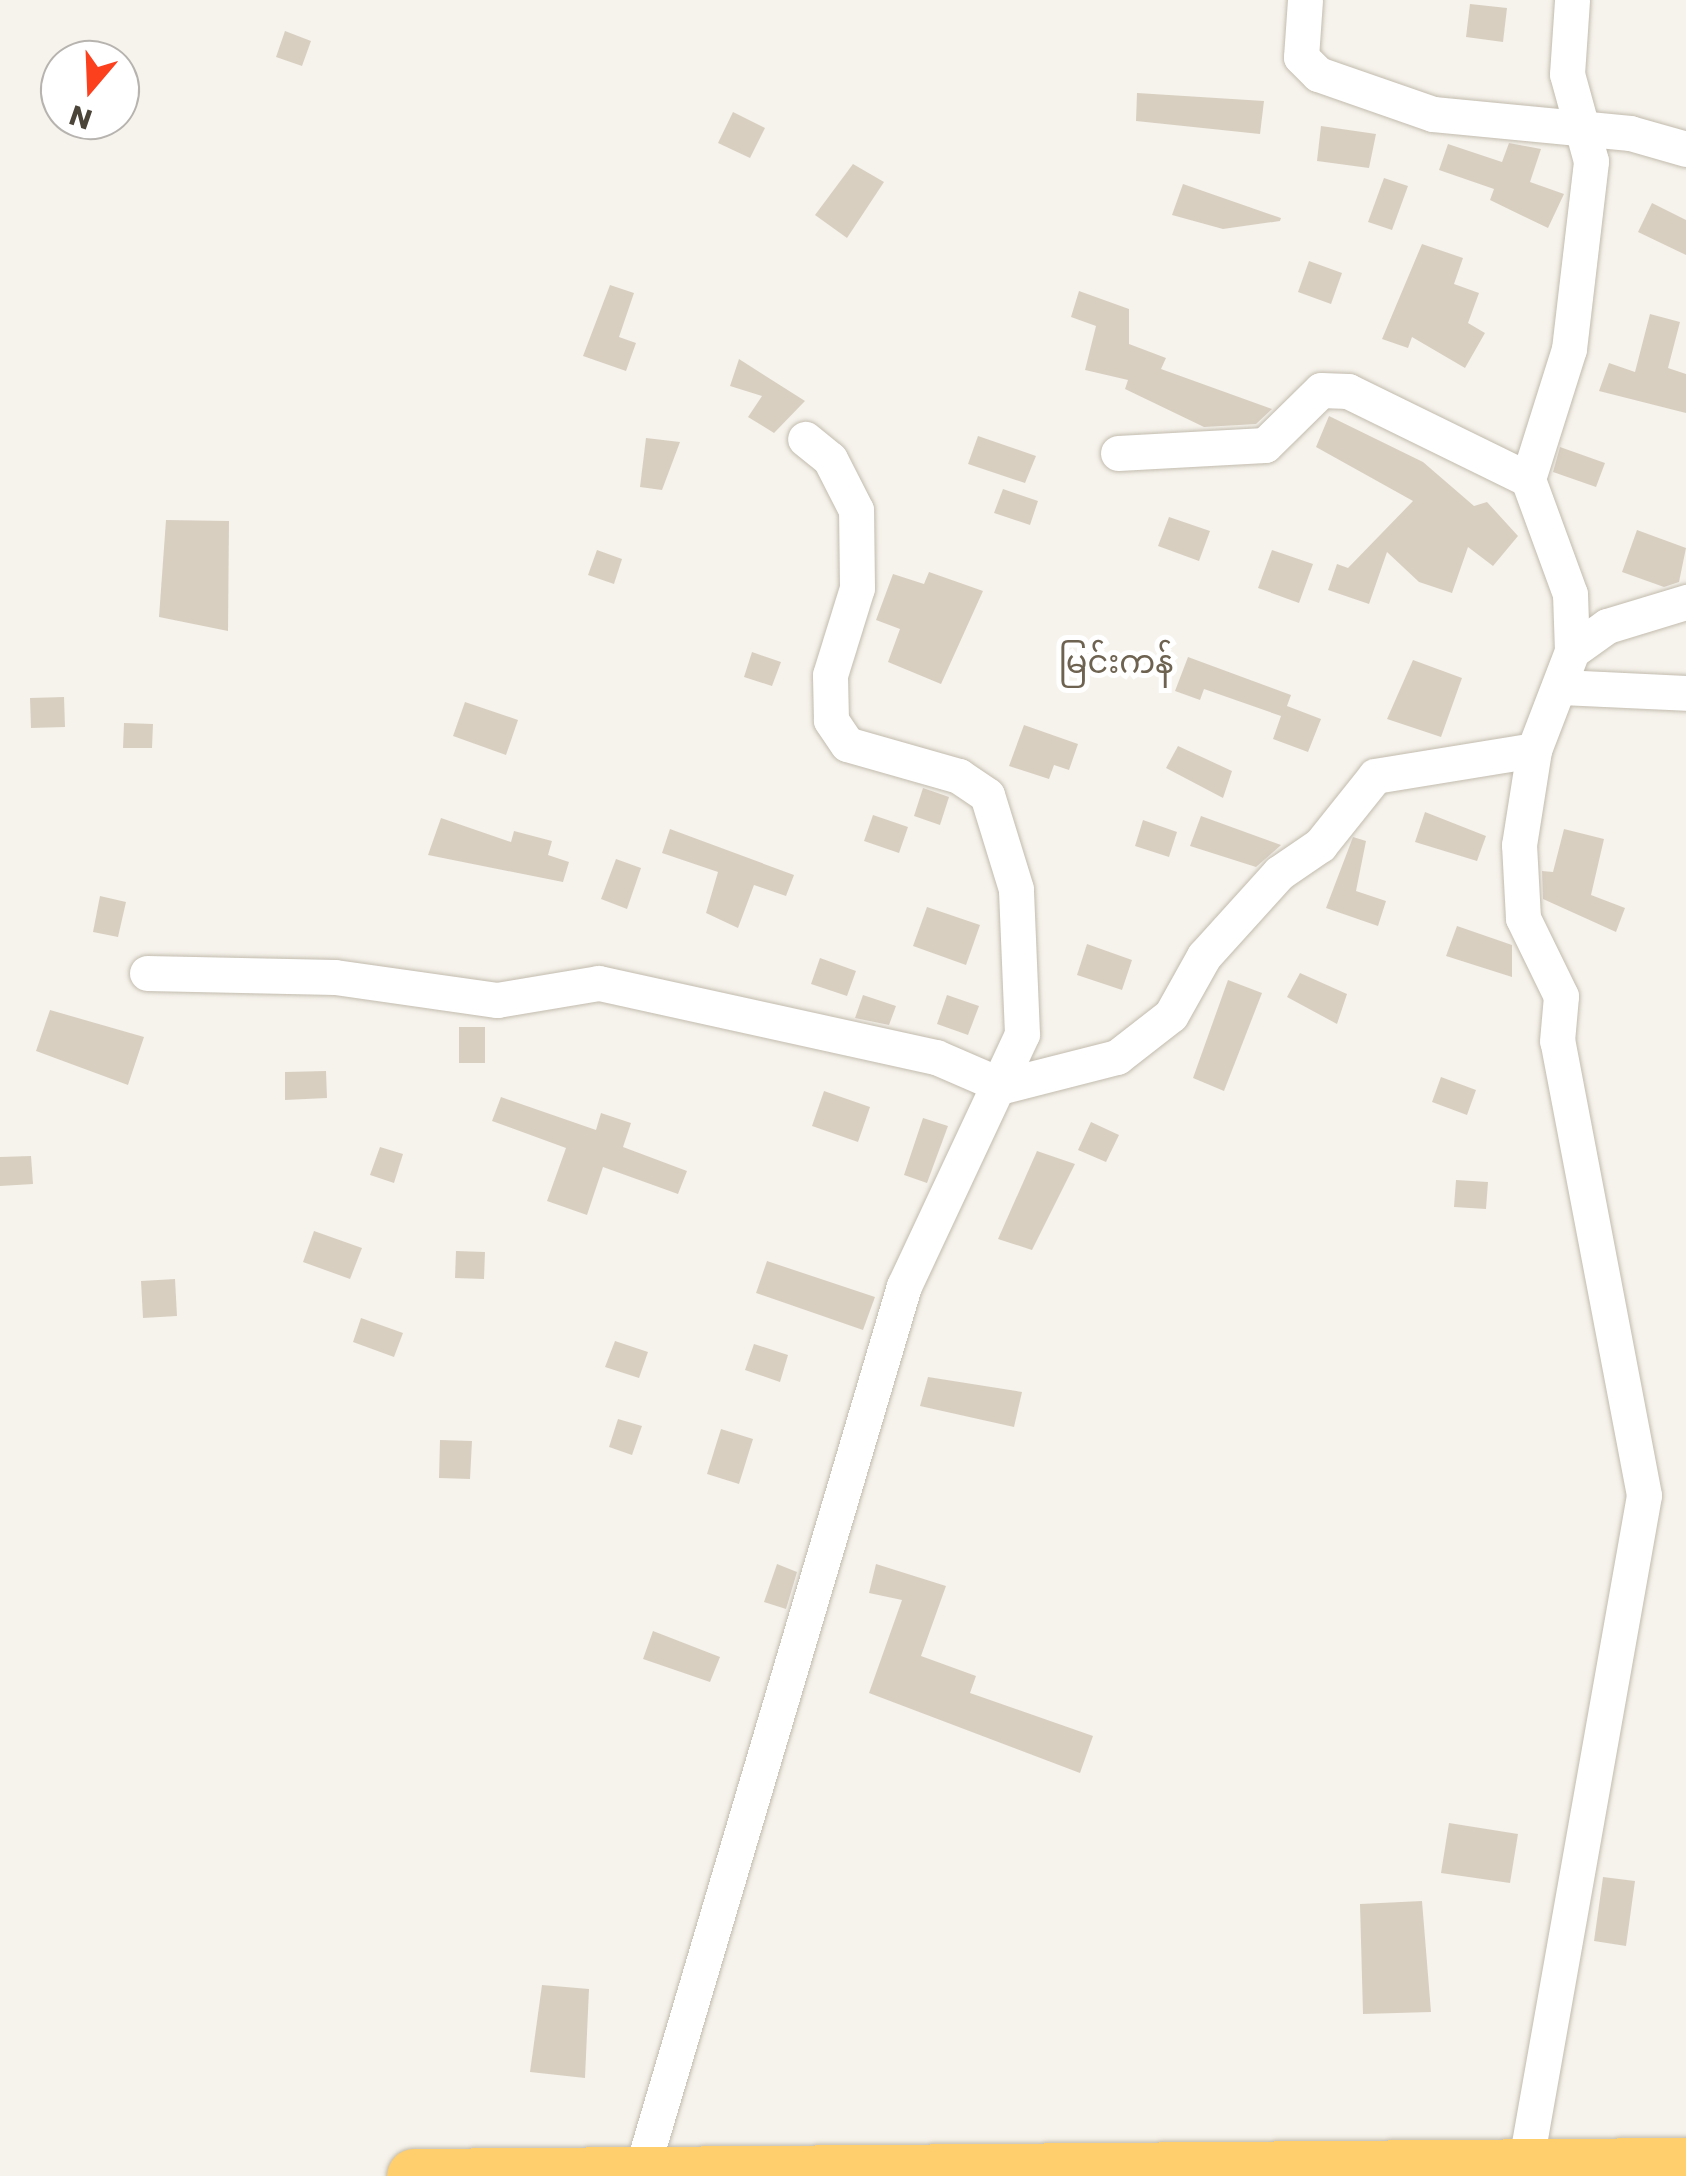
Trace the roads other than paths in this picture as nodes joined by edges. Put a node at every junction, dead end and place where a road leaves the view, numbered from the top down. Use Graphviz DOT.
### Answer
graph roads {
  1 [pos="1305,0"];
  2 [pos="1572,0"];
  3 [pos="1581,127"];
  4 [pos="1686,149"];
  5 [pos="806,439"];
  6 [pos="1118,453"];
  7 [pos="1528,480"];
  8 [pos="1686,602"];
  9 [pos="1572,651"];
  10 [pos="1561,687"];
  11 [pos="1686,693"];
  12 [pos="1534,750"];
  13 [pos="146,972"];
  14 [pos="1003,1086"];
  15 [pos="1525,2166"];
  16 [pos="1686,2166"];
  17 [pos="642,2172"];
  18 [pos="414,2176"];
  1 -- 3 [label="street"];
  2 -- 3 [label="street"];
  3 -- 4 [label="street"];
  3 -- 7 [label="street"];
  5 -- 14 [label="street"];
  6 -- 7 [label="street"];
  7 -- 9 [label="street"];
  8 -- 9 [label="street"];
  9 -- 10 [label="street"];
  10 -- 11 [label="street"];
  10 -- 12 [label="street"];
  12 -- 14 [label="street"];
  12 -- 15 [label="street"];
  13 -- 14 [label="street"];
  14 -- 17 [label="street"];
  15 -- 16 [label="highway"];
  15 -- 17 [label="highway"];
  17 -- 18 [label="highway"];
}
